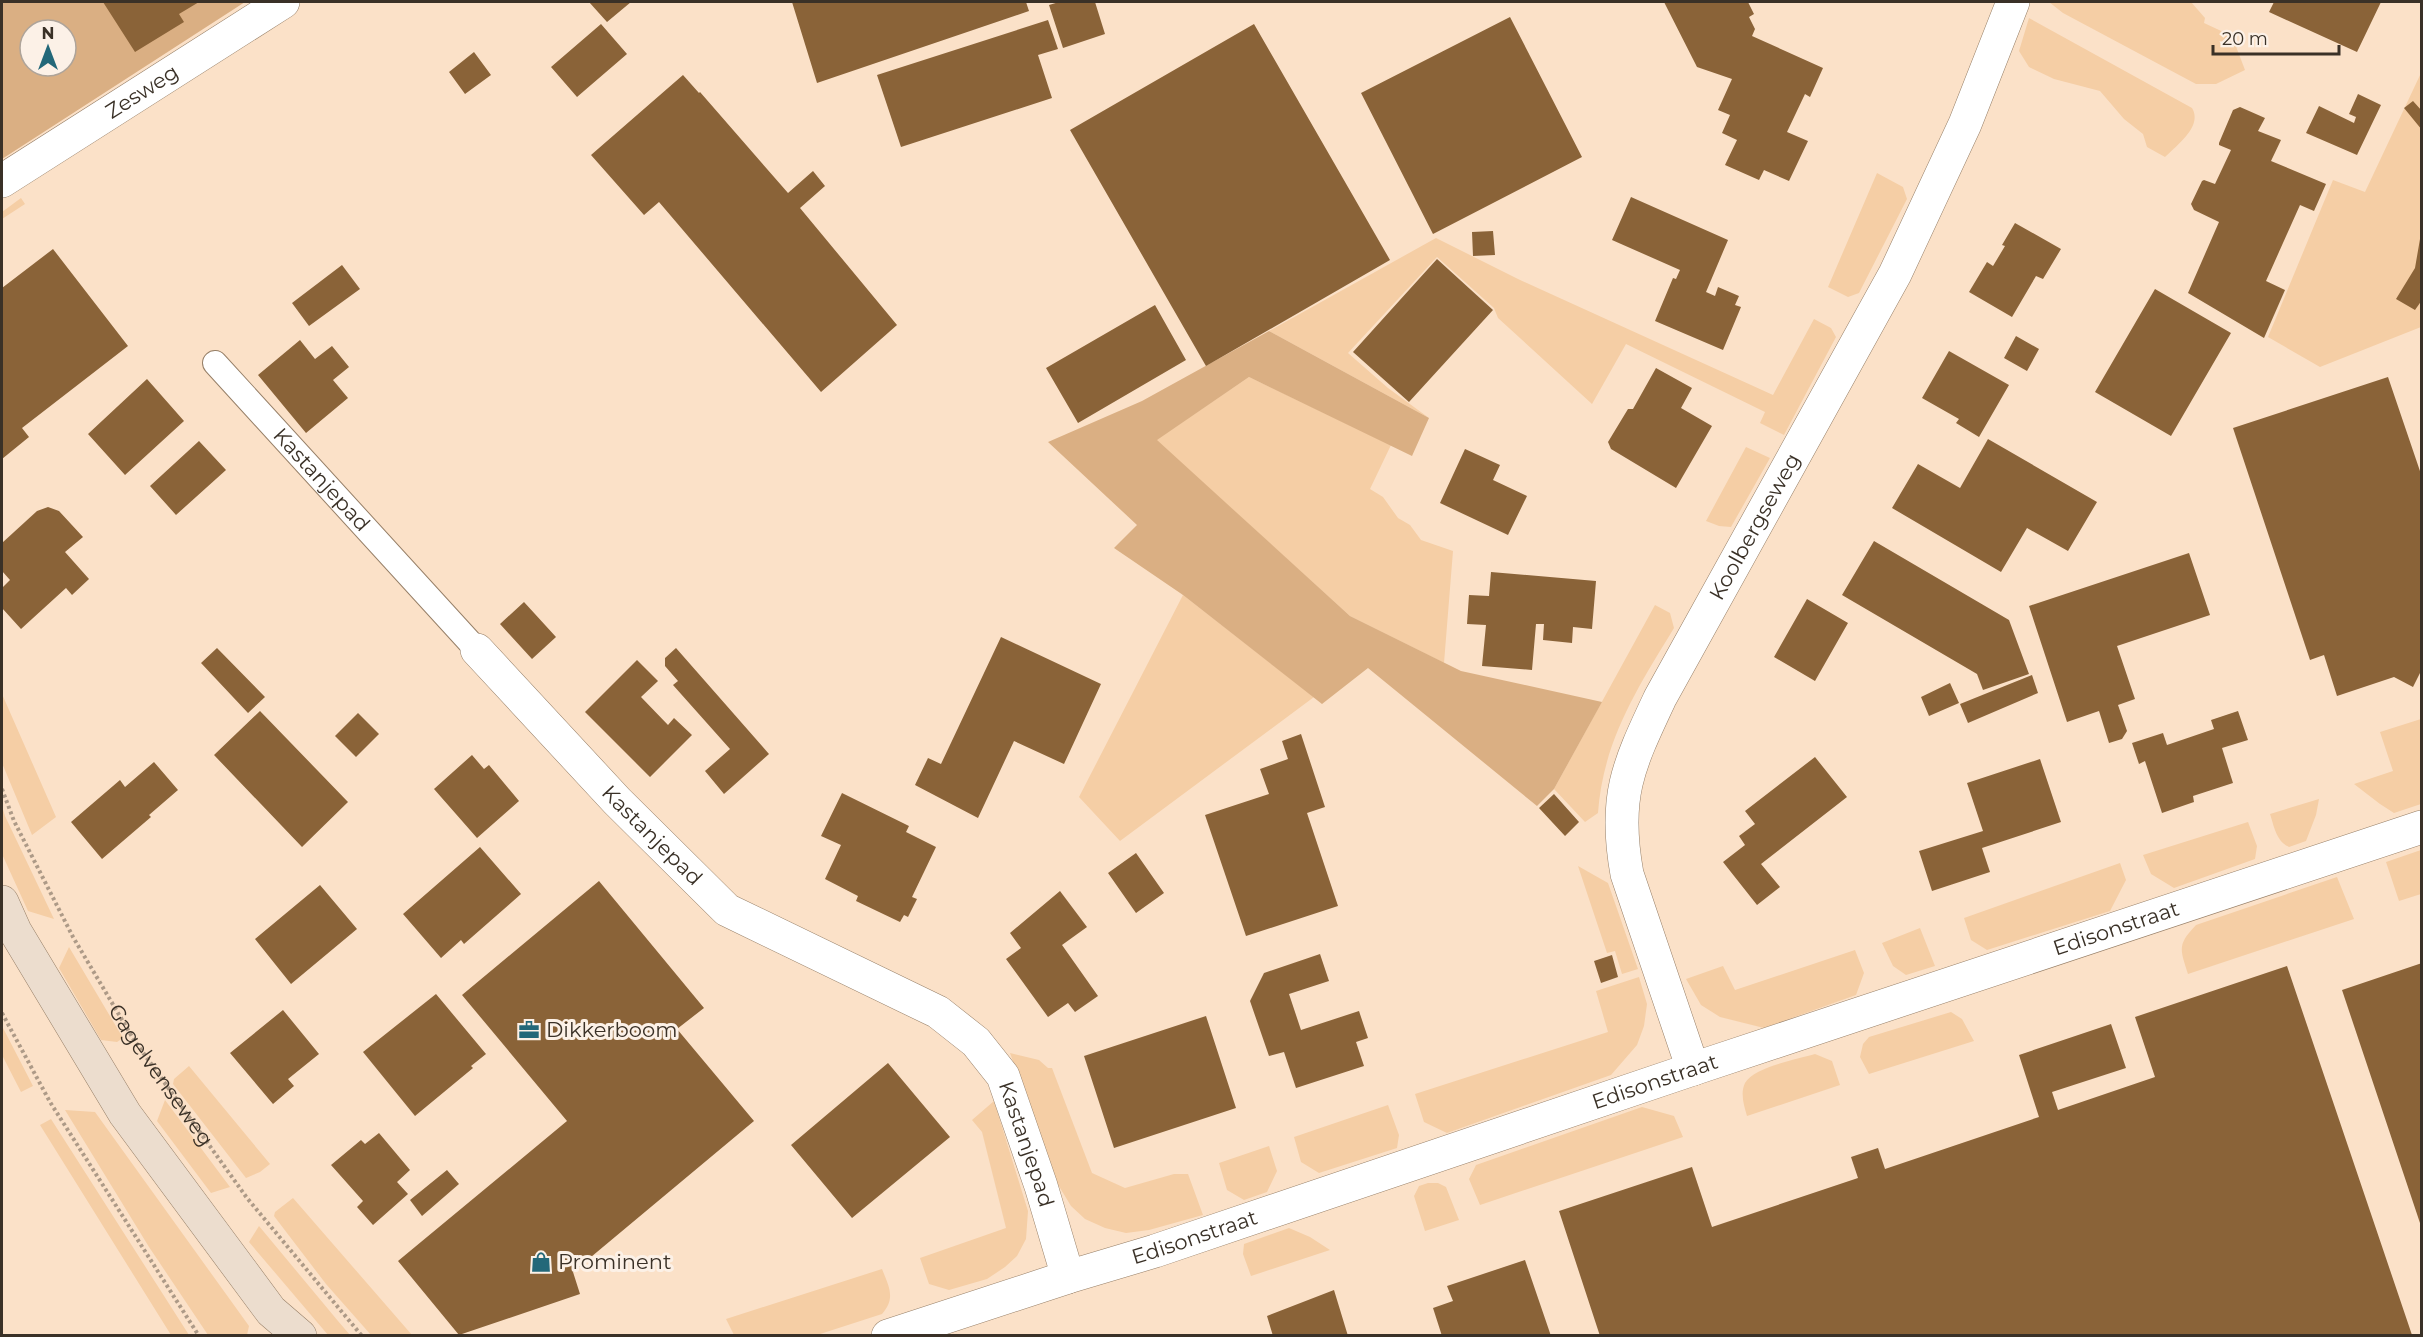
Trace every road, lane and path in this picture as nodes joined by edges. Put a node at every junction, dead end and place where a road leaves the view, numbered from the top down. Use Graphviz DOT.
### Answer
graph roads {
  1 [pos="283,2"];
  2 [pos="2013,2"];
  3 [pos="2,181"];
  4 [pos="215,363"];
  5 [pos="477,650"];
  6 [pos="2,789"];
  7 [pos="2421,827"];
  8 [pos="2,902"];
  9 [pos="2,1013"];
  10 [pos="1693,1069"];
  11 [pos="1068,1276"];
  12 [pos="276,1323"];
  13 [pos="199,1335"];
  14 [pos="300,1335"];
  15 [pos="362,1335"];
  16 [pos="888,1335"];
  1 -- 3 [label="street, Zesweg"];
  2 -- 10 [label="street, Koolbergseweg"];
  4 -- 5 [label="lane, Kastanjepad"];
  5 -- 11 [label="street, Kastanjepad"];
  6 -- 15 [label="path, Gagelvenseweg"];
  7 -- 10 [label="street, Edisonstraat"];
  8 -- 12 [label="main road"];
  9 -- 13 [label="path"];
  10 -- 11 [label="street, Edisonstraat"];
  11 -- 16 [label="street, Edisonstraat"];
  12 -- 14 [label="main road"];
}
